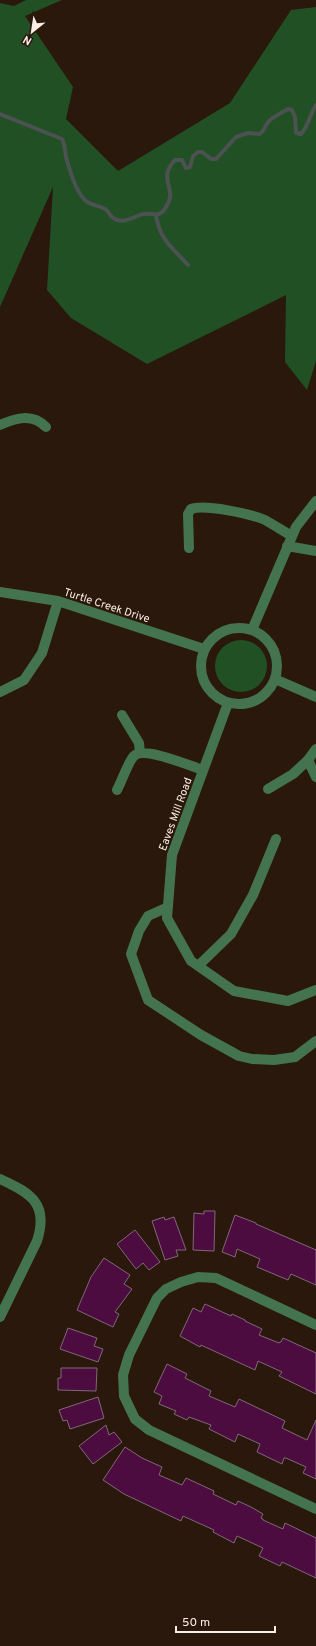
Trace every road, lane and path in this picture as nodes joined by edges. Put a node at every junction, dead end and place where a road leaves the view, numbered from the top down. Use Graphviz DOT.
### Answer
graph roads {
  1 [pos="0,425"];
  2 [pos="46,427"];
  3 [pos="316,501"];
  4 [pos="292,536"];
  5 [pos="287,546"];
  6 [pos="188,548"];
  7 [pos="316,551"];
  8 [pos="0,592"];
  9 [pos="58,601"];
  10 [pos="252,630"];
  11 [pos="204,649"];
  12 [pos="276,679"];
  13 [pos="0,692"];
  14 [pos="316,697"];
  15 [pos="228,703"];
  16 [pos="122,715"];
  17 [pos="316,749"];
  18 [pos="140,753"];
  19 [pos="308,760"];
  20 [pos="203,770"];
  21 [pos="316,777"];
  22 [pos="268,788"];
  23 [pos="117,790"];
  24 [pos="276,839"];
  25 [pos="168,907"];
  26 [pos="198,966"];
  27 [pos="316,990"];
  28 [pos="316,1041"];
  29 [pos="0,1179"];
  30 [pos="0,1317"];
  31 [pos="316,1325"];
  32 [pos="316,1509"];
  1 -- 2 [label="street"];
  3 -- 4 [label="street"];
  4 -- 5 [label="street"];
  4 -- 6 [label="street"];
  5 -- 7 [label="street"];
  5 -- 10 [label="street"];
  8 -- 9 [label="street, Turtle Creek Drive"];
  9 -- 11 [label="street, Turtle Creek Drive"];
  9 -- 13 [label="street"];
  10 -- 11 [label="street"];
  10 -- 12 [label="street"];
  11 -- 15 [label="street"];
  12 -- 14 [label="street"];
  12 -- 15 [label="street"];
  15 -- 20 [label="street, Eaves Mill Road"];
  16 -- 18 [label="street"];
  17 -- 19 [label="street"];
  18 -- 20 [label="street"];
  18 -- 23 [label="street"];
  19 -- 21 [label="street"];
  19 -- 22 [label="street"];
  20 -- 25 [label="street, Eaves Mill Road"];
  24 -- 26 [label="street"];
  25 -- 26 [label="street, Eaves Mill Road"];
  25 -- 28 [label="street"];
  26 -- 27 [label="street, Eaves Mill Road"];
  29 -- 30 [label="street"];
  31 -- 32 [label="street"];
}
